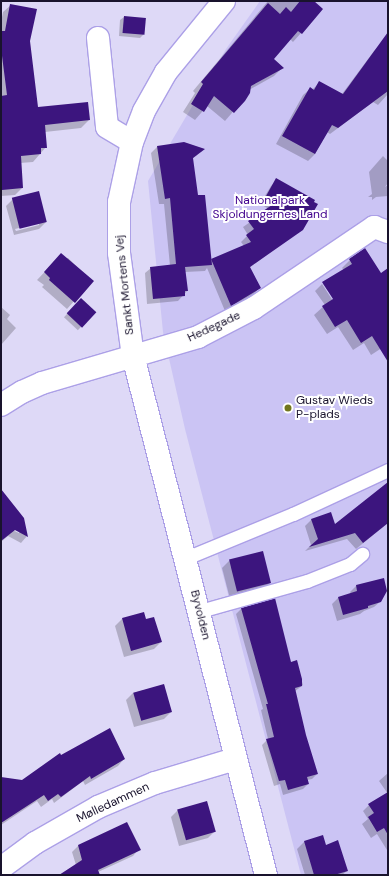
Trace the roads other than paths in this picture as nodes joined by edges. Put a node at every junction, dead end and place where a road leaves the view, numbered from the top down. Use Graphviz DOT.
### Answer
graph roads {
  1 [pos="224,1"];
  2 [pos="98,38"];
  3 [pos="132,142"];
  4 [pos="388,232"];
  5 [pos="133,356"];
  6 [pos="1,405"];
  7 [pos="388,470"];
  8 [pos="362,554"];
  9 [pos="186,558"];
  10 [pos="200,611"];
  11 [pos="235,759"];
  12 [pos="1,868"];
  13 [pos="266,875"];
  1 -- 3 [label="main road, Sankt Mortens Vej"];
  2 -- 3 [label="main road"];
  3 -- 5 [label="main road, Sankt Mortens Vej"];
  4 -- 5 [label="main road, Hedegade"];
  5 -- 6 [label="main road, Hedegade"];
  5 -- 9 [label="main road, Byvolden"];
  7 -- 9 [label="lane"];
  8 -- 10 [label="lane"];
  9 -- 10 [label="main road, Byvolden"];
  10 -- 11 [label="main road, Byvolden"];
  11 -- 12 [label="main road, Mølledammen"];
  11 -- 13 [label="main road, Byvolden"];
}
